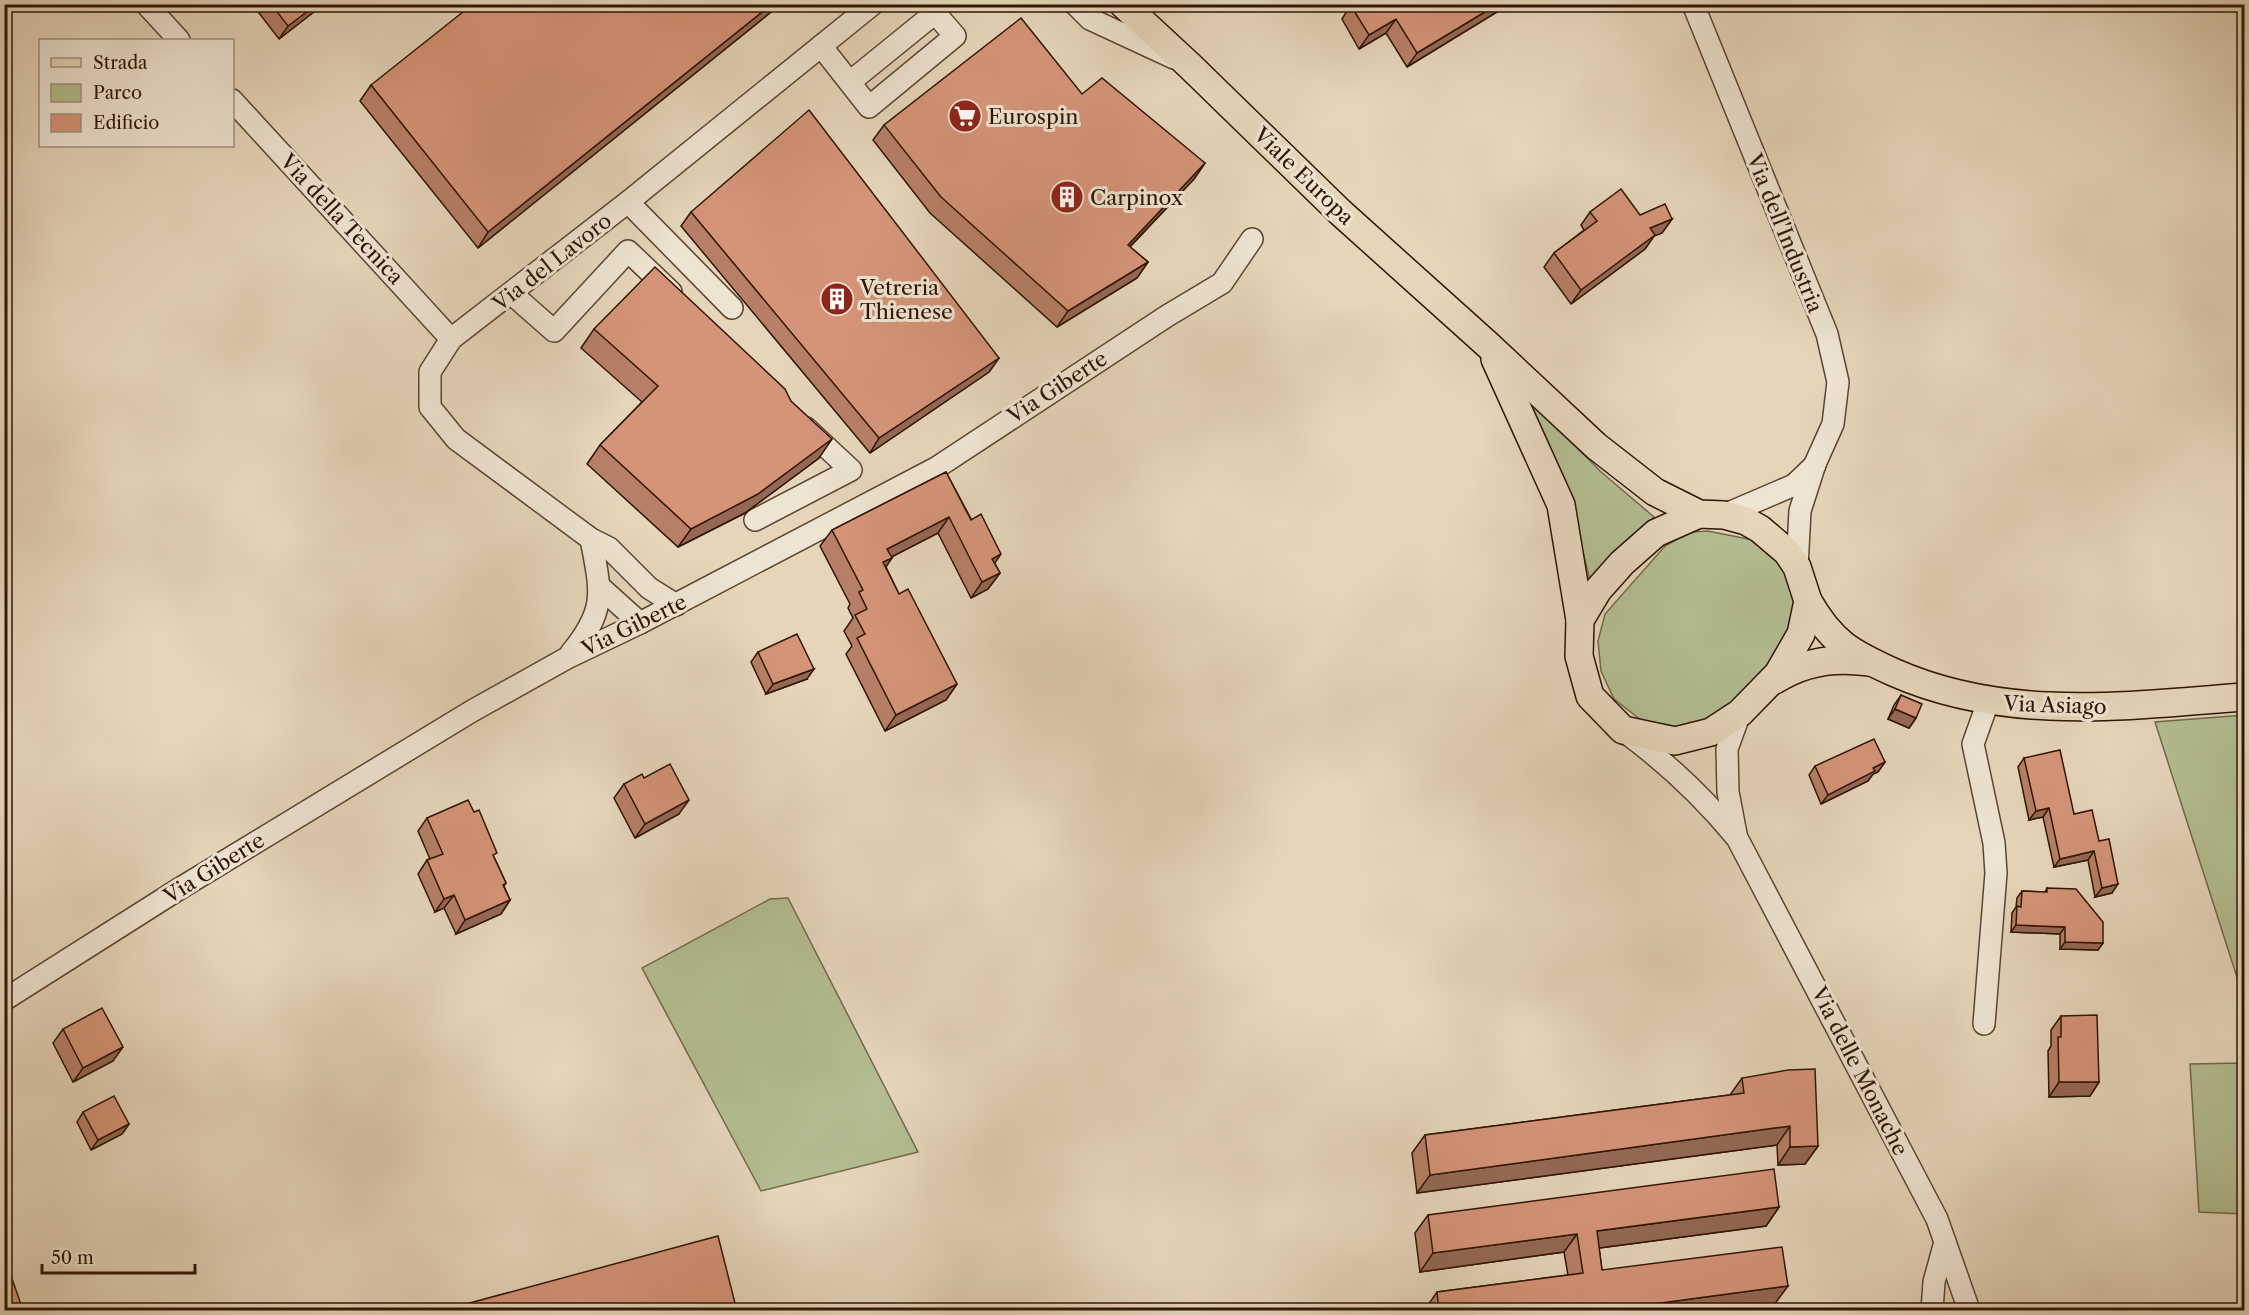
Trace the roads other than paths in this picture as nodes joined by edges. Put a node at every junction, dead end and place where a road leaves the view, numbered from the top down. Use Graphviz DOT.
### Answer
graph roads {
  1 [pos="146,4"];
  2 [pos="873,4"];
  3 [pos="1075,4"];
  4 [pos="1123,4"];
  5 [pos="1693,4"];
  6 [pos="178,39"];
  7 [pos="821,46"];
  8 [pos="1190,66"];
  9 [pos="850,81"];
  10 [pos="234,102"];
  11 [pos="628,202"];
  12 [pos="1252,239"];
  13 [pos="512,294"];
  14 [pos="687,307"];
  15 [pos="732,308"];
  16 [pos="452,339"];
  17 [pos="1488,345"];
  18 [pos="795,417"];
  19 [pos="1815,464"];
  20 [pos="1711,514"];
  21 [pos="755,520"];
  22 [pos="591,539"];
  23 [pos="1797,567"];
  24 [pos="637,574"];
  25 [pos="600,587"];
  26 [pos="1808,601"];
  27 [pos="676,605"];
  28 [pos="1580,620"];
  29 [pos="640,623"];
  30 [pos="567,658"];
  31 [pos="1872,663"];
  32 [pos="1767,685"];
  33 [pos="2244,697"];
  34 [pos="1988,702"];
  35 [pos="1740,713"];
  36 [pos="1623,730"];
  37 [pos="1737,837"];
  38 [pos="4,1000"];
  39 [pos="1984,1024"];
  40 [pos="1945,1242"];
  41 [pos="1932,1311"];
  42 [pos="1969,1311"];
  1 -- 6 [label="street"];
  2 -- 7 [label="street, Via del Lavoro"];
  3 -- 8 [label="street"];
  4 -- 8 [label="main road, Viale Europa"];
  5 -- 19 [label="street, Via dell'Industria"];
  7 -- 9 [label="street"];
  7 -- 11 [label="street, Via del Lavoro"];
  8 -- 17 [label="main road, Viale Europa"];
  9 -- 9 [label="street"];
  10 -- 16 [label="street, Via della Tecnica"];
  11 -- 13 [label="street, Via del Lavoro"];
  11 -- 15 [label="street"];
  12 -- 27 [label="street, Via Giberte"];
  13 -- 14 [label="street"];
  13 -- 16 [label="street, Via del Lavoro"];
  16 -- 22 [label="street, Via del Lavoro"];
  17 -- 20 [label="main road, Viale Europa"];
  17 -- 28 [label="main road"];
  18 -- 21 [label="street"];
  19 -- 20 [label="street, Via dell'Industria"];
  19 -- 23 [label="street, Via dell'Industria"];
  20 -- 23 [label="main road"];
  20 -- 28 [label="main road"];
  22 -- 24 [label="street, Via del Lavoro"];
  22 -- 25 [label="street"];
  23 -- 26 [label="main road"];
  24 -- 27 [label="street, Via del Lavoro"];
  24 -- 29 [label="street"];
  25 -- 29 [label="street"];
  25 -- 30 [label="street"];
  26 -- 31 [label="main road, Via Asiago"];
  26 -- 32 [label="main road"];
  27 -- 29 [label="street, Via Giberte"];
  28 -- 36 [label="main road"];
  29 -- 30 [label="street, Via Giberte"];
  30 -- 38 [label="street, Via Giberte"];
  31 -- 32 [label="main road"];
  31 -- 34 [label="main road, Via Asiago"];
  32 -- 35 [label="main road"];
  33 -- 34 [label="main road, Via Asiago"];
  34 -- 39 [label="street"];
  35 -- 36 [label="main road"];
  35 -- 37 [label="street"];
  36 -- 37 [label="street"];
  37 -- 40 [label="street, Via delle Monache"];
  40 -- 41 [label="street"];
  40 -- 42 [label="street, Via delle Monache"];
}
